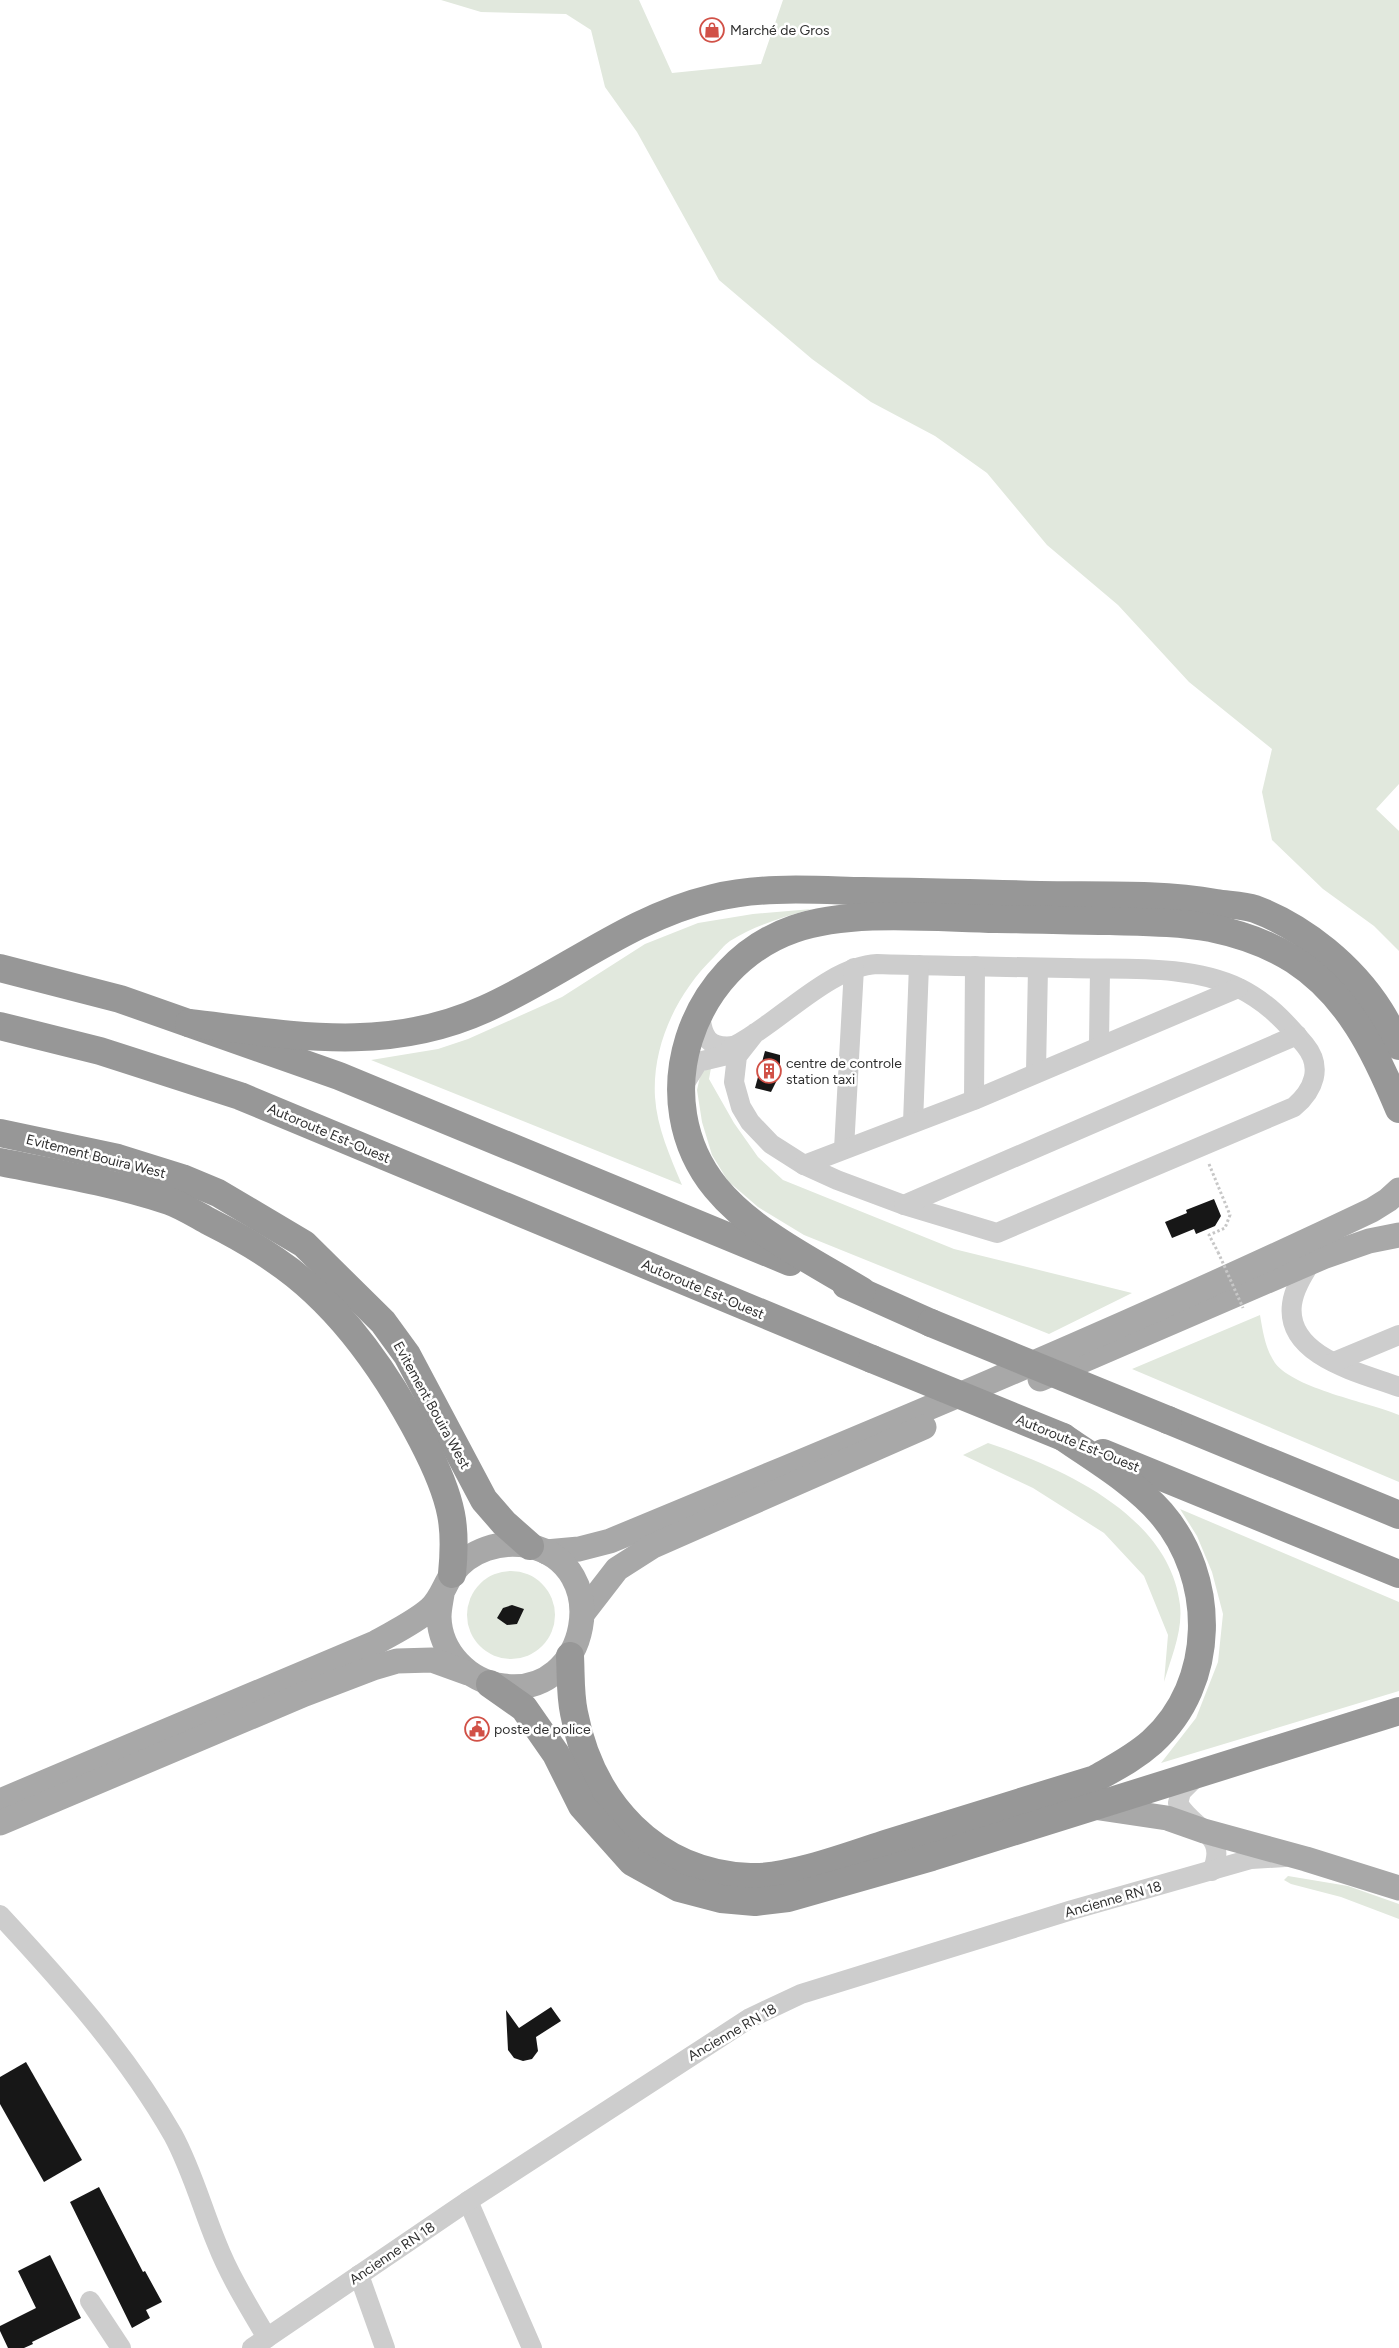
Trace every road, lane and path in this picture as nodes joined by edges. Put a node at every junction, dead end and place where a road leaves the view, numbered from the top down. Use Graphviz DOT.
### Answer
graph roads {
  1 [pos="918,965"];
  2 [pos="975,966"];
  3 [pos="0,968"];
  4 [pos="854,968"];
  5 [pos="1038,968"];
  6 [pos="1100,969"];
  7 [pos="1238,988"];
  8 [pos="700,1013"];
  9 [pos="188,1023"];
  10 [pos="0,1026"];
  11 [pos="755,1033"];
  12 [pos="1297,1035"];
  13 [pos="1099,1045"];
  14 [pos="734,1046"];
  15 [pos="1399,1046"];
  16 [pos="1036,1072"];
  17 [pos="681,1092"];
  18 [pos="974,1100"];
  19 [pos="1399,1109"];
  20 [pos="914,1123"];
  21 [pos="0,1133"];
  22 [pos="1202,1147"];
  23 [pos="844,1149"];
  24 [pos="0,1162"];
  25 [pos="804,1165"];
  26 [pos="1399,1190"];
  27 [pos="904,1205"];
  28 [pos="1399,1235"];
  29 [pos="1311,1262"];
  30 [pos="862,1292"];
  31 [pos="1243,1308"];
  32 [pos="1399,1335"];
  33 [pos="1334,1362"];
  34 [pos="1399,1387"];
  35 [pos="1063,1437"];
  36 [pos="1399,1514"];
  37 [pos="538,1549"];
  38 [pos="1399,1574"];
  39 [pos="447,1584"];
  40 [pos="583,1614"];
  41 [pos="570,1656"];
  42 [pos="480,1679"];
  43 [pos="1399,1711"];
  44 [pos="1197,1776"];
  45 [pos="0,1801"];
  46 [pos="1093,1807"];
  47 [pos="0,1823"];
  48 [pos="1204,1831"];
  49 [pos="1306,1859"];
  50 [pos="1212,1871"];
  51 [pos="1399,1888"];
  52 [pos="0,1915"];
  53 [pos="468,2201"];
  54 [pos="359,2275"];
  55 [pos="90,2301"];
  56 [pos="259,2343"];
  57 [pos="121,2348"];
  58 [pos="385,2348"];
  59 [pos="532,2348"];
  1 -- 2 [label="street"];
  1 -- 4 [label="street"];
  1 -- 20 [label="street"];
  2 -- 5 [label="street"];
  2 -- 18 [label="street"];
  3 -- 9 [label="highway"];
  4 -- 11 [label="street"];
  4 -- 23 [label="street"];
  5 -- 6 [label="street"];
  5 -- 16 [label="street"];
  6 -- 7 [label="street"];
  6 -- 13 [label="street"];
  7 -- 12 [label="street"];
  7 -- 13 [label="street"];
  8 -- 14 [label="street"];
  8 -- 17 [label="highway"];
  8 -- 19 [label="highway"];
  9 -- 15 [label="highway"];
  9 -- 30 [label="highway"];
  10 -- 35 [label="highway, Autoroute Est-Ouest, bridge"];
  11 -- 14 [label="street"];
  11 -- 25 [label="street"];
  12 -- 22 [label="street"];
  12 -- 27 [label="street"];
  13 -- 16 [label="street"];
  14 -- 17 [label="street"];
  16 -- 18 [label="street"];
  17 -- 30 [label="highway"];
  18 -- 20 [label="street"];
  20 -- 23 [label="street"];
  21 -- 37 [label="highway, Evitement Bouira West"];
  22 -- 27 [label="street"];
  22 -- 31 [label="path, bridge"];
  23 -- 25 [label="street"];
  24 -- 39 [label="highway, Evitement Bouira West"];
  25 -- 27 [label="street"];
  26 -- 37 [label="main road"];
  28 -- 29 [label="main road"];
  29 -- 33 [label="street"];
  29 -- 40 [label="main road"];
  30 -- 36 [label="highway, bridge"];
  32 -- 33 [label="street"];
  33 -- 34 [label="street"];
  35 -- 38 [label="highway, Autoroute Est-Ouest"];
  35 -- 41 [label="highway"];
  37 -- 39 [label="main road"];
  37 -- 40 [label="main road"];
  39 -- 42 [label="main road"];
  39 -- 45 [label="main road"];
  40 -- 41 [label="main road"];
  41 -- 42 [label="main road"];
  42 -- 46 [label="highway"];
  42 -- 47 [label="main road"];
  43 -- 44 [label="highway"];
  44 -- 46 [label="highway"];
  44 -- 48 [label="street"];
  46 -- 48 [label="main road, Ancienne RN 18"];
  48 -- 49 [label="main road, Ancienne RN 18"];
  48 -- 50 [label="street"];
  49 -- 50 [label="street, Ancienne RN 18"];
  49 -- 51 [label="main road, Ancienne RN 18"];
  50 -- 53 [label="street, Ancienne RN 18"];
  52 -- 56 [label="street"];
  53 -- 54 [label="street, Ancienne RN 18"];
  53 -- 59 [label="street"];
  54 -- 56 [label="street, Ancienne RN 18"];
  54 -- 58 [label="street"];
  55 -- 57 [label="street"];
}
